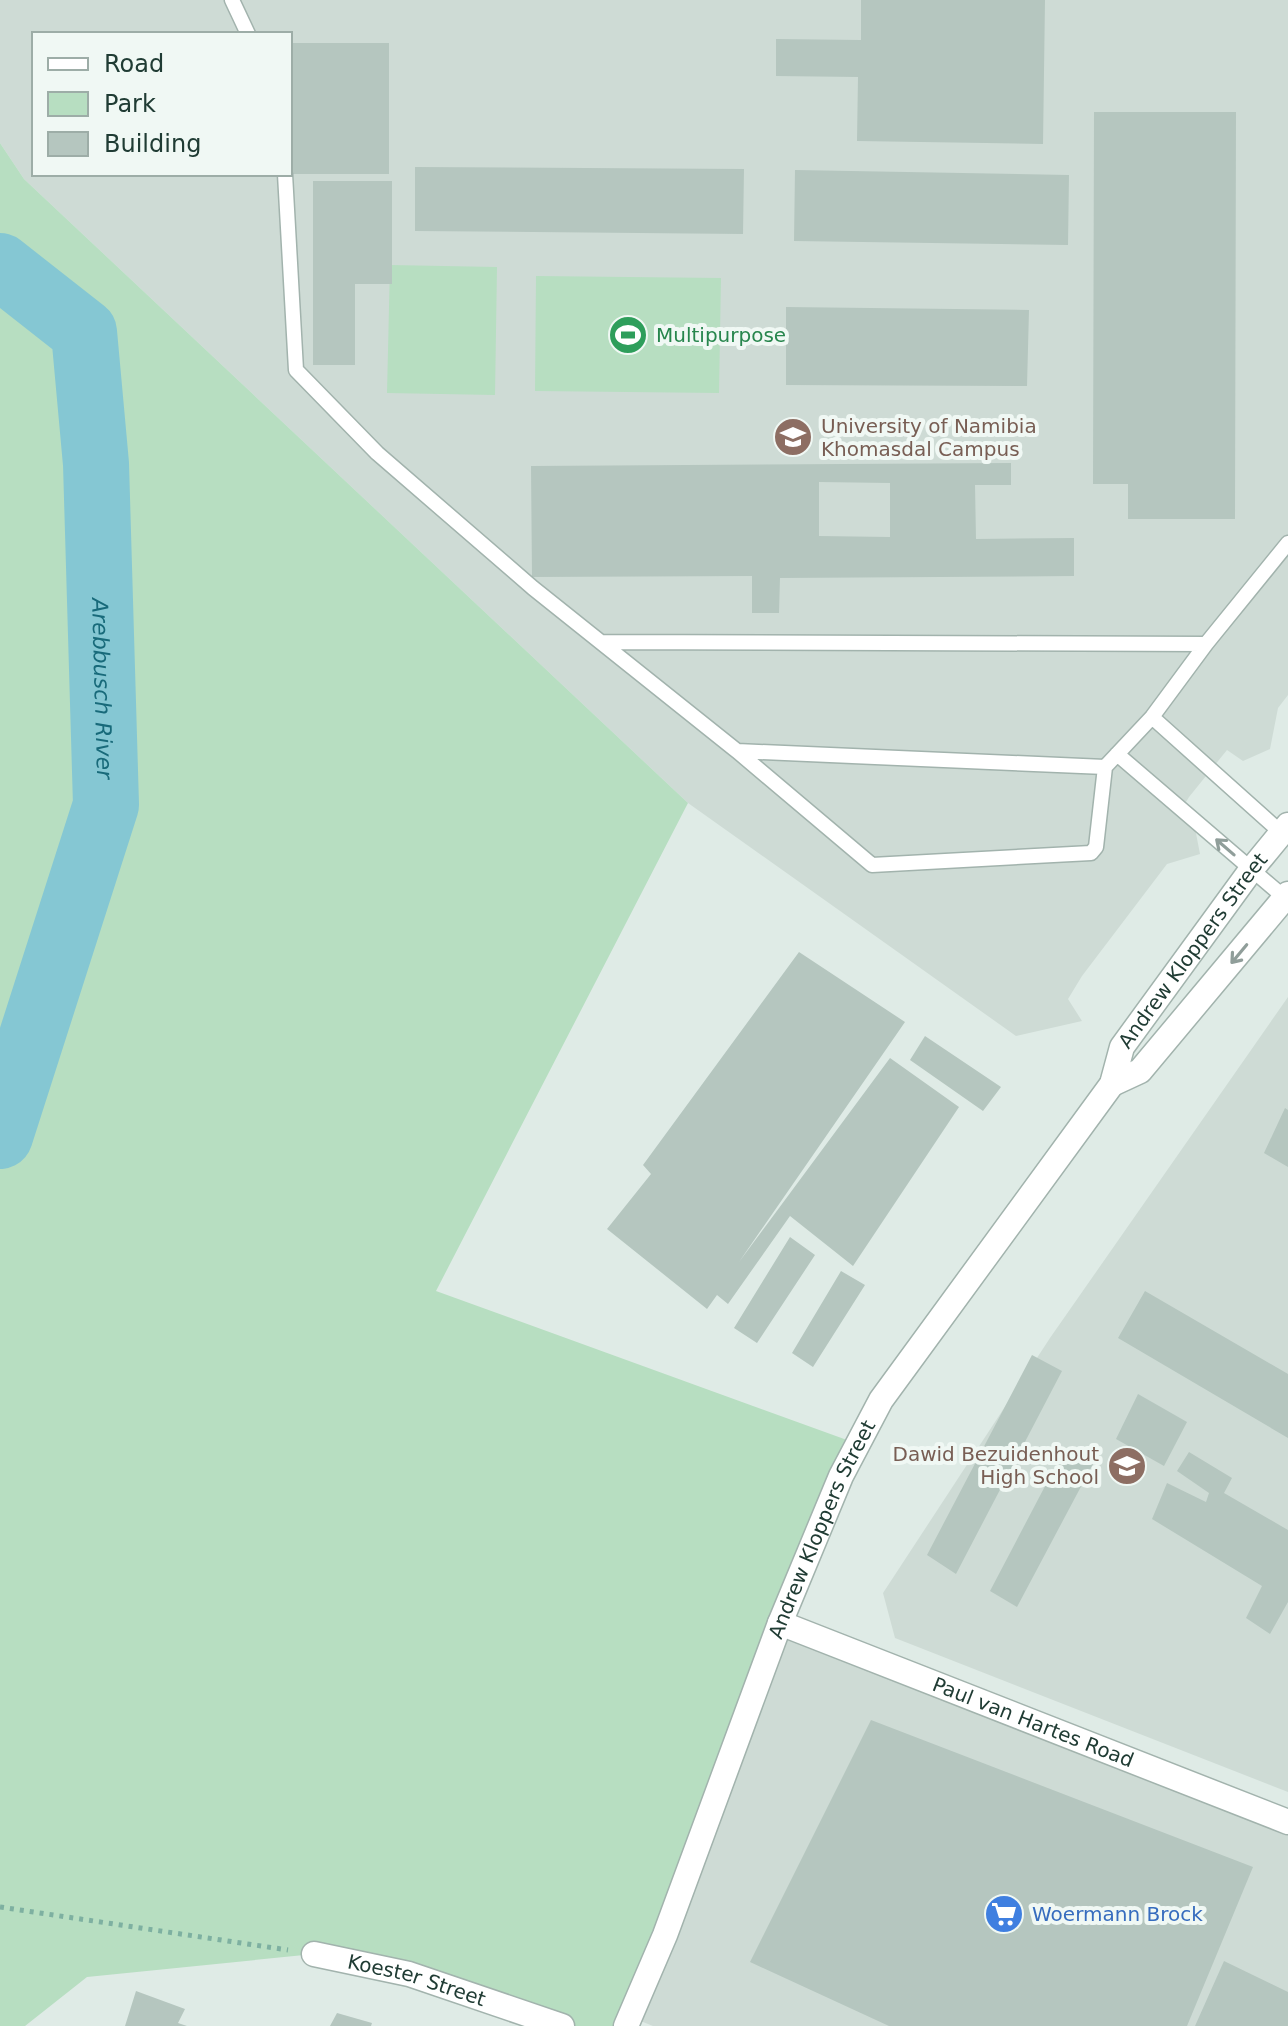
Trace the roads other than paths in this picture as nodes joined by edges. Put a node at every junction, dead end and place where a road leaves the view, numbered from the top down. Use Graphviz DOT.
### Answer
graph roads {
  1 [pos="232,0"];
  2 [pos="247,32"];
  3 [pos="285,176"];
  4 [pos="1288,543"];
  5 [pos="601,642"];
  6 [pos="1206,644"];
  7 [pos="1152,717"];
  8 [pos="737,751"];
  9 [pos="1117,754"];
  10 [pos="1105,767"];
  11 [pos="1286,833"];
  12 [pos="1251,870"];
  13 [pos="1286,896"];
  14 [pos="1112,1084"];
  15 [pos="780,1623"];
  16 [pos="1288,1822"];
  17 [pos="314,1954"];
  18 [pos="562,2026"];
  19 [pos="626,2026"];
  1 -- 2 [label="lane"];
  3 -- 5 [label="lane"];
  4 -- 6 [label="lane"];
  5 -- 6 [label="lane"];
  5 -- 8 [label="lane"];
  6 -- 7 [label="lane"];
  7 -- 9 [label="lane"];
  7 -- 11 [label="lane"];
  8 -- 10 [label="lane"];
  8 -- 10 [label="lane"];
  9 -- 10 [label="lane"];
  12 -- 9 [label="lane, one-way"];
  11 -- 12 [label="street, Andrew Kloppers Street"];
  12 -- 13 [label="lane"];
  12 -- 14 [label="street, Andrew Kloppers Street"];
  13 -- 14 [label="street, Andrew Kloppers Street, one-way"];
  14 -- 15 [label="street, Andrew Kloppers Street"];
  15 -- 16 [label="street, Paul van Hartes Road"];
  15 -- 19 [label="street, Andrew Kloppers Street"];
  17 -- 18 [label="street, Koester Street"];
}
